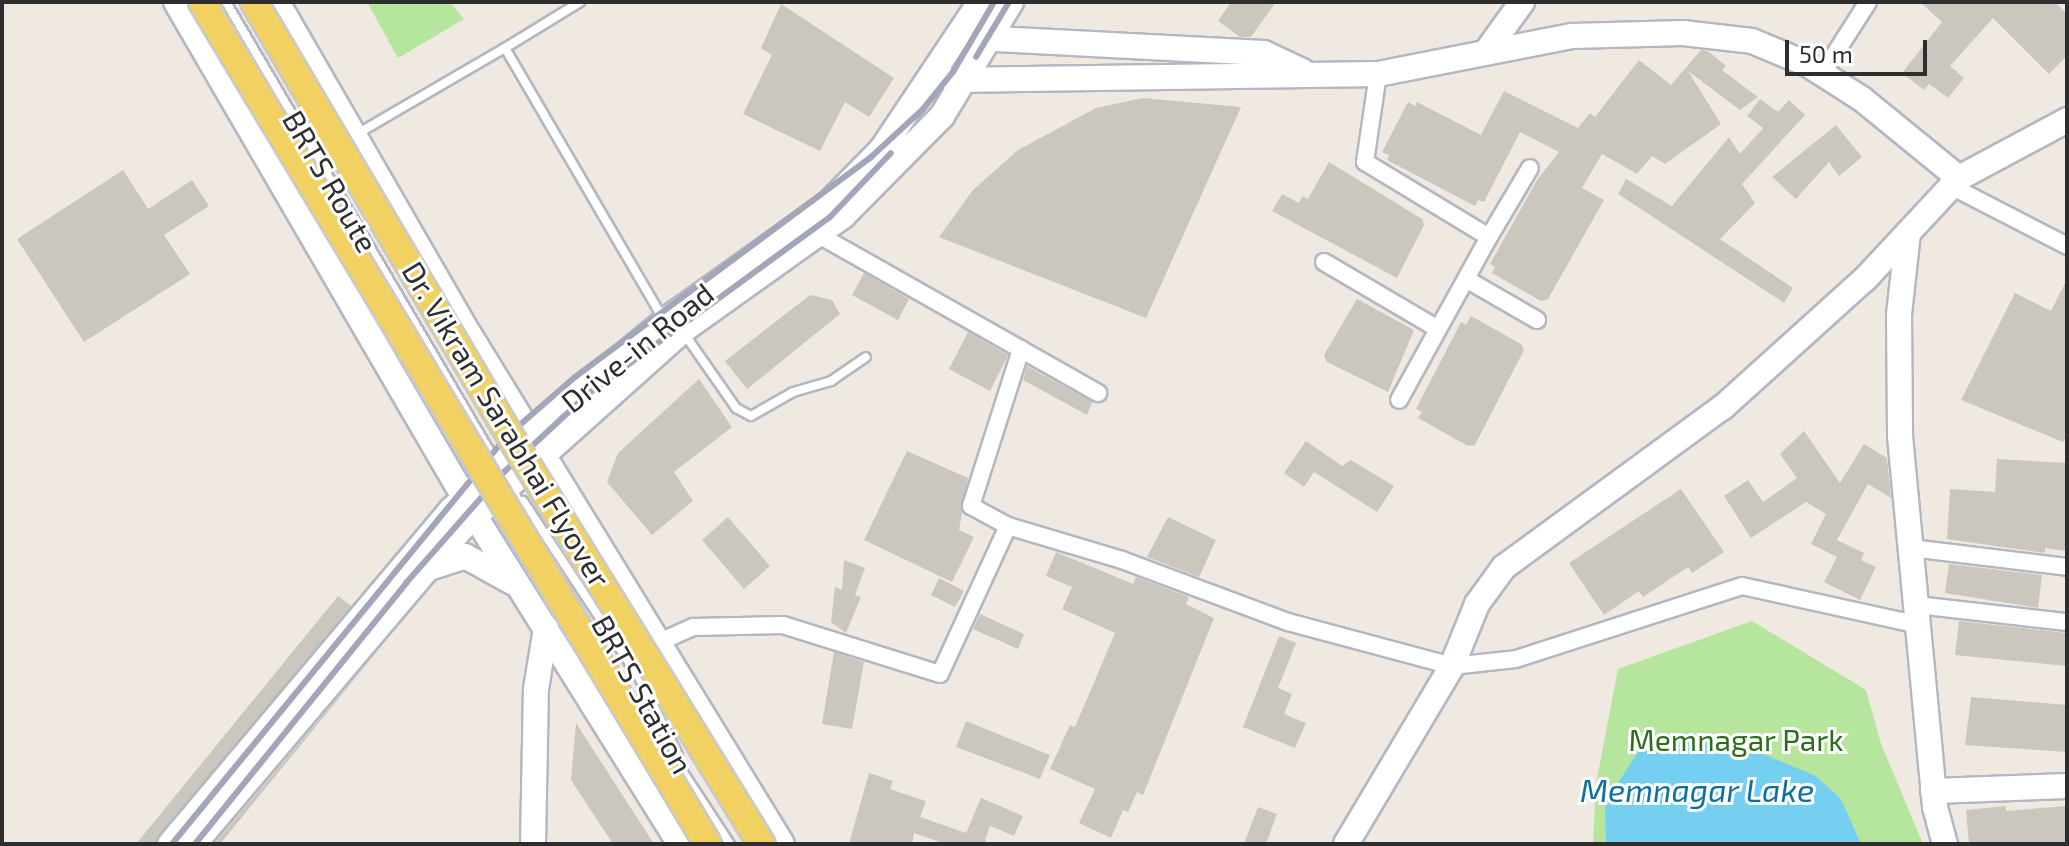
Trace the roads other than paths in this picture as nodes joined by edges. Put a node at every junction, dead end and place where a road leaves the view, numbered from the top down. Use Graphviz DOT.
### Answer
graph roads {
  1 [pos="176,2"];
  2 [pos="202,2"];
  3 [pos="226,2"];
  4 [pos="254,2"];
  5 [pos="277,2"];
  6 [pos="580,2"];
  7 [pos="980,2"];
  8 [pos="1011,2"];
  9 [pos="1522,2"];
  10 [pos="1868,2"];
  11 [pos="958,33"];
  12 [pos="988,41"];
  13 [pos="505,48"];
  14 [pos="1486,52"];
  15 [pos="1302,71"];
  16 [pos="1378,74"];
  17 [pos="1822,74"];
  18 [pos="929,75"];
  19 [pos="964,81"];
  20 [pos="2067,120"];
  21 [pos="352,137"];
  22 [pos="1530,168"];
  23 [pos="1955,182"];
  24 [pos="1908,233"];
  25 [pos="817,234"];
  26 [pos="1489,237"];
  27 [pos="2067,246"];
  28 [pos="1324,262"];
  29 [pos="1466,279"];
  30 [pos="1537,320"];
  31 [pos="673,326"];
  32 [pos="1438,329"];
  33 [pos="1021,349"];
  34 [pos="866,357"];
  35 [pos="1098,393"];
  36 [pos="1399,400"];
  37 [pos="532,434"];
  38 [pos="544,455"];
  39 [pos="504,474"];
  40 [pos="470,506"];
  41 [pos="1008,526"];
  42 [pos="1911,548"];
  43 [pos="2067,567"];
  44 [pos="428,568"];
  45 [pos="521,588"];
  46 [pos="1918,615"];
  47 [pos="2067,622"];
  48 [pos="546,628"];
  49 [pos="655,644"];
  50 [pos="1452,666"];
  51 [pos="692,784"];
  52 [pos="2067,786"];
  53 [pos="1933,791"];
  54 [pos="170,844"];
  55 [pos="194,844"];
  56 [pos="533,844"];
  57 [pos="680,844"];
  58 [pos="708,844"];
  59 [pos="730,844"];
  60 [pos="762,844"];
  61 [pos="782,844"];
  62 [pos="1346,844"];
  63 [pos="1945,844"];
  1 -- 40 [label="street"];
  2 -- 58 [label="main road, Dr. Vikram Sarabhai Flyover, bridge"];
  3 -- 39 [label="lane, BRTS Route"];
  4 -- 60 [label="main road, Dr. Vikram Sarabhai Flyover, bridge"];
  5 -- 21 [label="street"];
  6 -- 13 [label="lane"];
  7 -- 11 [label="street, Drive-in Road"];
  8 -- 12 [label="street"];
  9 -- 14 [label="street"];
  10 -- 17 [label="street"];
  11 -- 12 [label="street"];
  11 -- 18 [label="street, Drive-in Road"];
  12 -- 15 [label="street"];
  12 -- 19 [label="street"];
  13 -- 21 [label="lane"];
  13 -- 31 [label="lane"];
  14 -- 16 [label="street"];
  14 -- 17 [label="street"];
  15 -- 16 [label="street"];
  15 -- 19 [label="street"];
  16 -- 26 [label="street"];
  17 -- 23 [label="street"];
  18 -- 19 [label="street"];
  18 -- 31 [label="street, Drive-in Road"];
  19 -- 25 [label="street"];
  20 -- 23 [label="street"];
  21 -- 37 [label="street"];
  22 -- 26 [label="street"];
  23 -- 24 [label="street"];
  23 -- 27 [label="street"];
  24 -- 42 [label="street"];
  24 -- 50 [label="street"];
  25 -- 31 [label="street"];
  25 -- 33 [label="street"];
  26 -- 29 [label="street"];
  28 -- 32 [label="street"];
  29 -- 30 [label="street"];
  29 -- 32 [label="street"];
  31 -- 34 [label="lane"];
  31 -- 37 [label="street, Drive-in Road"];
  31 -- 38 [label="street"];
  32 -- 36 [label="street"];
  33 -- 35 [label="street"];
  33 -- 41 [label="street"];
  37 -- 38 [label="street"];
  37 -- 39 [label="street, Drive-in Road"];
  38 -- 39 [label="street"];
  38 -- 49 [label="street"];
  39 -- 40 [label="street"];
  39 -- 51 [label="lane, BRTS Station"];
  39 -- 51 [label="lane, BRTS Station"];
  40 -- 44 [label="street"];
  40 -- 45 [label="street"];
  40 -- 54 [label="street"];
  41 -- 49 [label="street"];
  41 -- 50 [label="street"];
  42 -- 43 [label="street"];
  42 -- 46 [label="street"];
  44 -- 45 [label="street"];
  44 -- 55 [label="street"];
  45 -- 48 [label="street"];
  46 -- 47 [label="street"];
  46 -- 50 [label="street"];
  46 -- 53 [label="street"];
  48 -- 56 [label="street"];
  48 -- 57 [label="street"];
  49 -- 61 [label="street"];
  50 -- 62 [label="street"];
  51 -- 59 [label="lane"];
  52 -- 53 [label="street"];
  53 -- 63 [label="street"];
}
